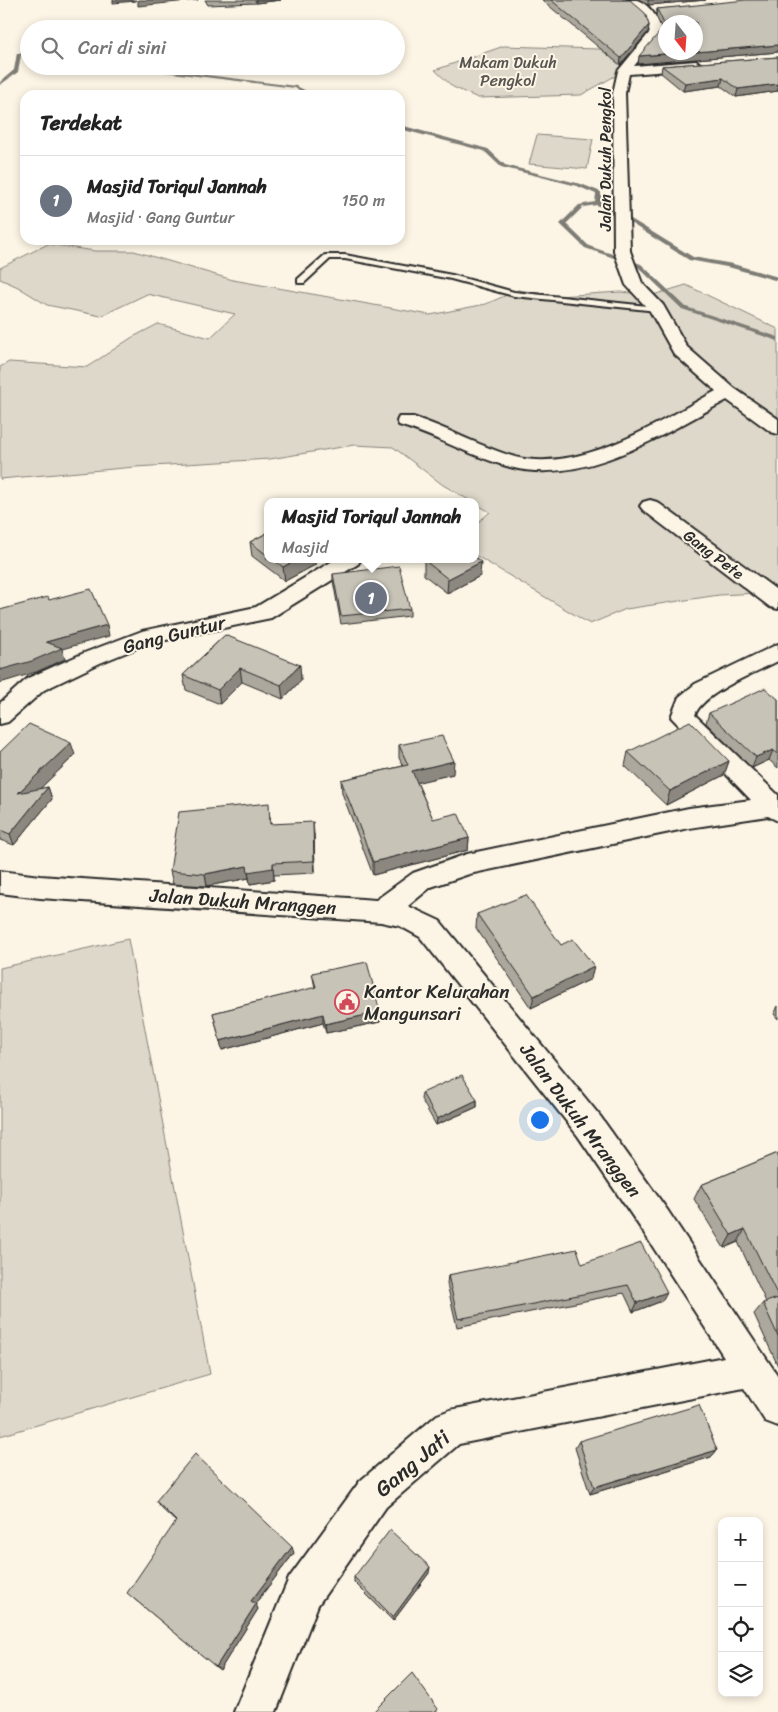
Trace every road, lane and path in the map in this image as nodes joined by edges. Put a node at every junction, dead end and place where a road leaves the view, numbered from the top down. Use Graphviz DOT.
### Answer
graph roads {
  1 [pos="630,0"];
  2 [pos="663,9"];
  3 [pos="644,11"];
  4 [pos="712,64"];
  5 [pos="624,71"];
  6 [pos="301,281"];
  7 [pos="656,309"];
  8 [pos="728,392"];
  9 [pos="406,421"];
  10 [pos="778,428"];
  11 [pos="650,506"];
  12 [pos="344,563"];
  13 [pos="778,602"];
  14 [pos="778,652"];
  15 [pos="0,716"];
  16 [pos="776,809"];
  17 [pos="0,882"];
  18 [pos="381,911"];
  19 [pos="752,1369"];
  20 [pos="778,1408"];
  21 [pos="255,1712"];
  1 -- 3 [label="street, Jalan Dukuh Pengkol"];
  2 -- 3 [label="street"];
  3 -- 5 [label="street, Jalan Dukuh Pengkol"];
  4 -- 5 [label="street"];
  5 -- 7 [label="street, Jalan Dukuh Pengkol"];
  6 -- 7 [label="lane"];
  7 -- 8 [label="street"];
  8 -- 9 [label="street"];
  8 -- 10 [label="street"];
  11 -- 13 [label="street, Gang Pete"];
  12 -- 15 [label="street, Gang Guntur"];
  14 -- 16 [label="street"];
  16 -- 18 [label="street"];
  17 -- 18 [label="street, Jalan Dukuh Mranggen"];
  18 -- 19 [label="street, Jalan Dukuh Mranggen"];
  19 -- 20 [label="street, Jalan Dukuh Mranggen"];
  19 -- 21 [label="street, Gang Jati"];
}
